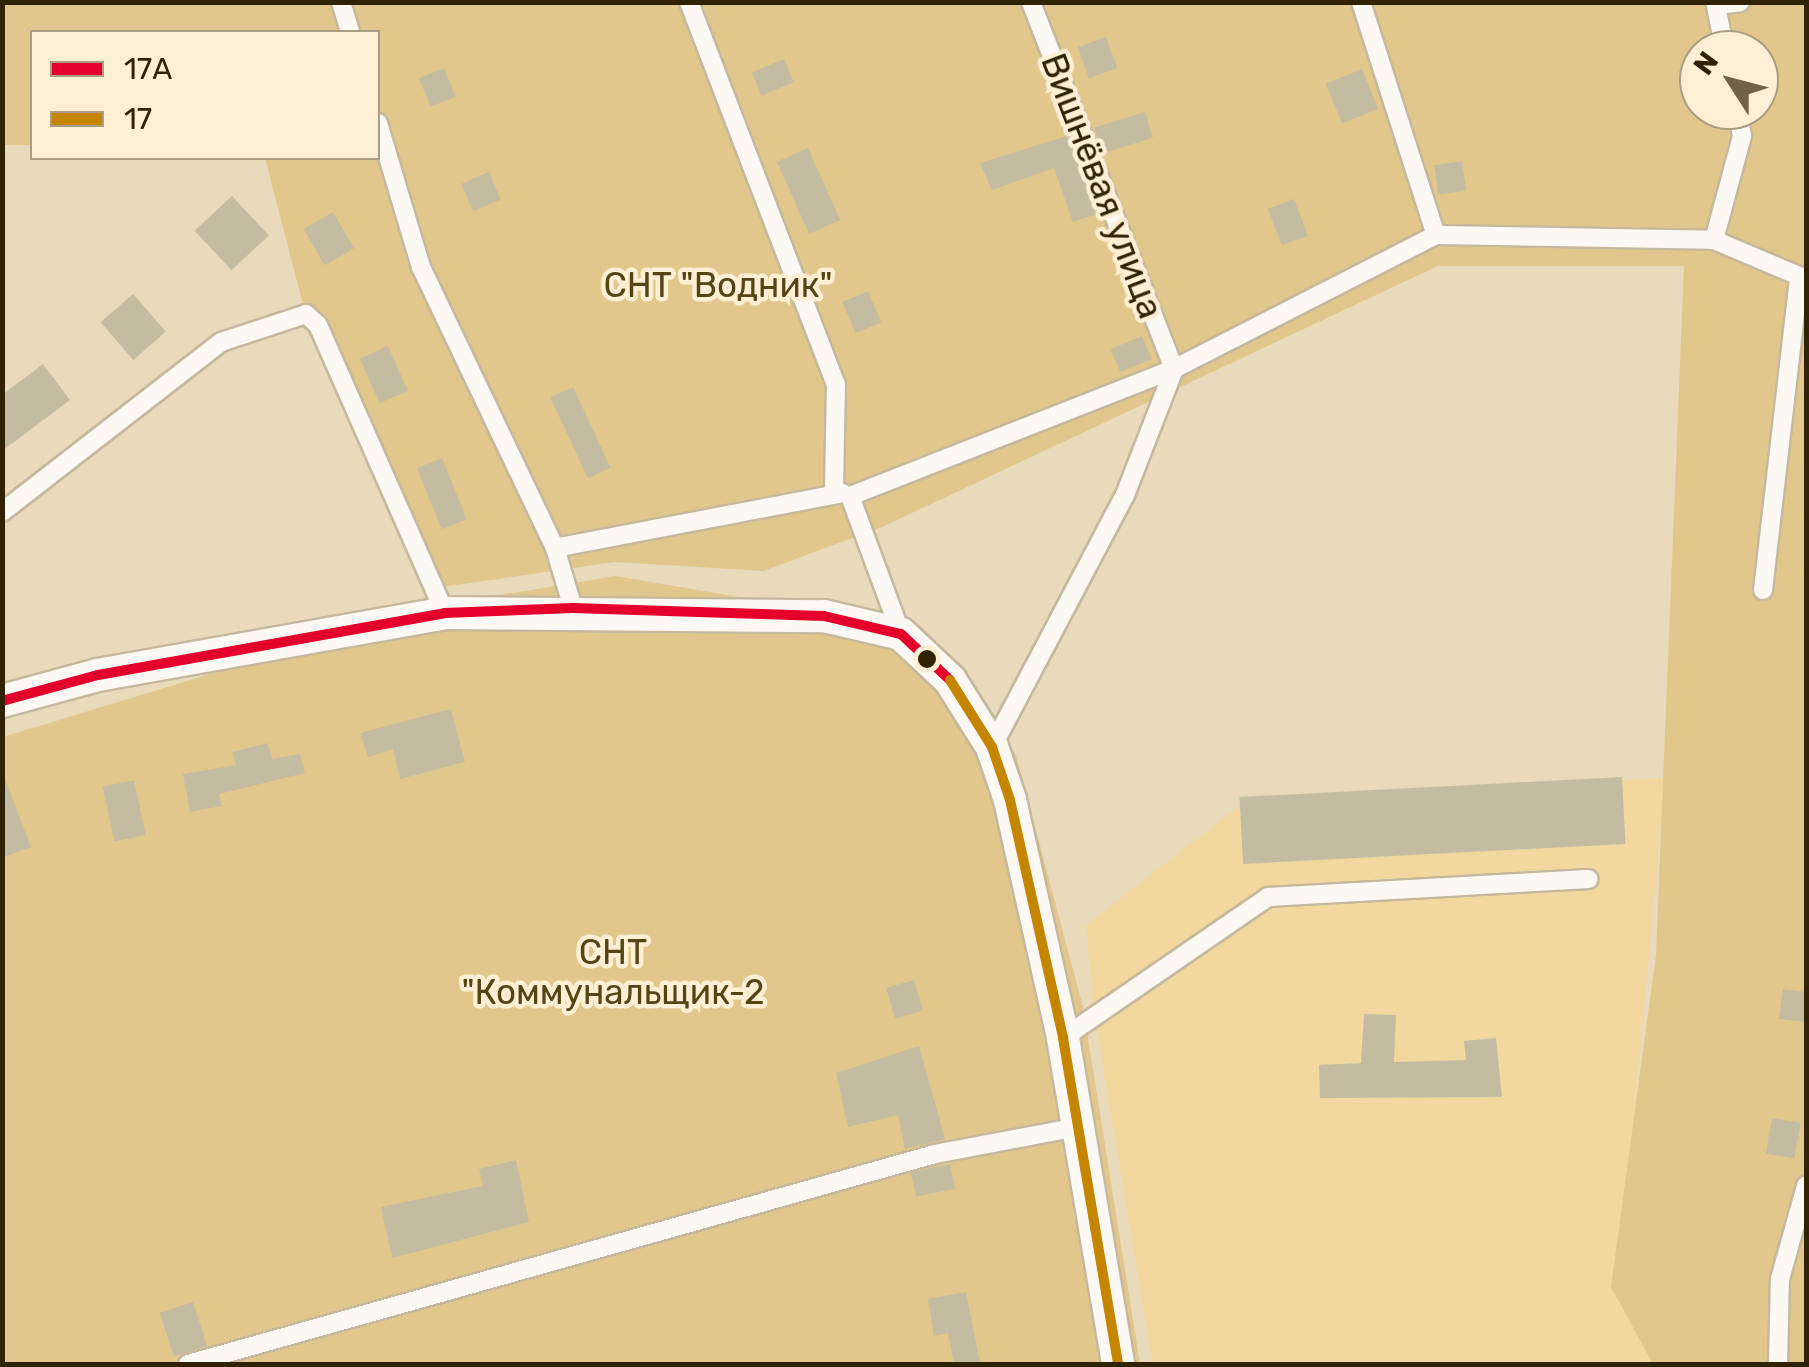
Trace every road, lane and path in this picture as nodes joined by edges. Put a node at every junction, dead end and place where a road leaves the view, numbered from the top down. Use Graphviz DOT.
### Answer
graph roads {
  1 [pos="341,2"];
  2 [pos="689,2"];
  3 [pos="1032,2"];
  4 [pos="1361,2"];
  5 [pos="1740,2"];
  6 [pos="1716,4"];
  7 [pos="349,30"];
  8 [pos="1721,30"];
  9 [pos="380,130"];
  10 [pos="1741,130"];
  11 [pos="1436,235"];
  12 [pos="1714,240"];
  13 [pos="1803,279"];
  14 [pos="1174,369"];
  15 [pos="842,492"];
  16 [pos="2,512"];
  17 [pos="555,548"];
  18 [pos="1762,590"];
  19 [pos="572,608"];
  20 [pos="445,613"];
  21 [pos="901,634"];
  22 [pos="2,702"];
  23 [pos="992,747"];
  24 [pos="1588,879"];
  25 [pos="1063,1038"];
  26 [pos="1078,1127"];
  27 [pos="1806,1186"];
  28 [pos="188,1364"];
  29 [pos="1118,1364"];
  30 [pos="1778,1364"];
  1 -- 7 [label="lane"];
  2 -- 15 [label="lane"];
  3 -- 14 [label="lane, Вишнёвая улица"];
  4 -- 11 [label="lane"];
  5 -- 6 [label="lane"];
  6 -- 8 [label="lane"];
  9 -- 17 [label="lane"];
  10 -- 12 [label="lane"];
  11 -- 12 [label="lane"];
  11 -- 14 [label="lane"];
  12 -- 13 [label="lane"];
  13 -- 18 [label="lane"];
  14 -- 15 [label="lane"];
  14 -- 23 [label="lane"];
  15 -- 17 [label="lane"];
  15 -- 21 [label="lane"];
  16 -- 20 [label="lane"];
  17 -- 19 [label="lane"];
  19 -- 20 [label="street"];
  19 -- 21 [label="street"];
  20 -- 22 [label="street"];
  21 -- 23 [label="street"];
  23 -- 25 [label="street"];
  24 -- 25 [label="lane"];
  25 -- 26 [label="street"];
  26 -- 28 [label="lane"];
  26 -- 29 [label="street"];
  27 -- 30 [label="lane"];
}
